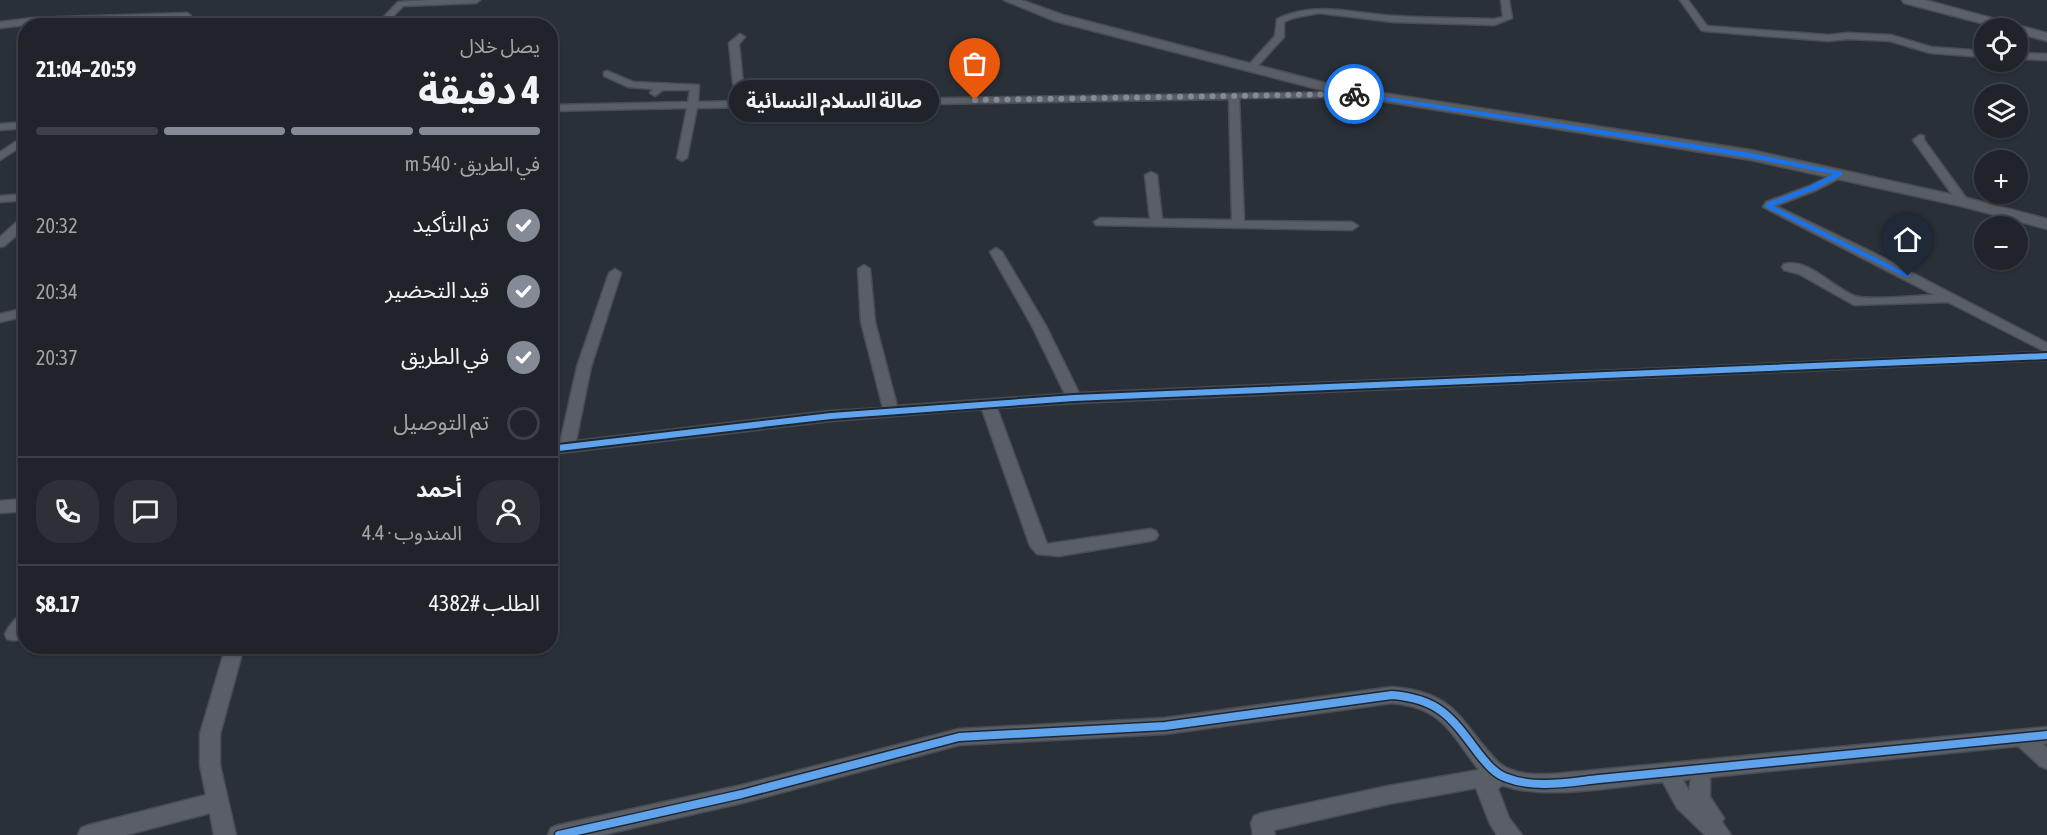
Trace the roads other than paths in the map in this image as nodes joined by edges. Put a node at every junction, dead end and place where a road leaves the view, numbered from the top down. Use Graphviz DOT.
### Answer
graph roads {
  1 [pos="476,0"];
  2 [pos="1010,0"];
  3 [pos="1505,0"];
  4 [pos="1684,0"];
  5 [pos="1909,0"];
  6 [pos="187,16"];
  7 [pos="125,18"];
  8 [pos="387,18"];
  9 [pos="1975,18"];
  10 [pos="18,23"];
  11 [pos="1,25"];
  12 [pos="2028,32"];
  13 [pos="740,37"];
  14 [pos="2047,38"];
  15 [pos="1974,53"];
  16 [pos="2028,56"];
  17 [pos="2047,57"];
  18 [pos="1250,69"];
  19 [pos="607,74"];
  20 [pos="1355,94"];
  21 [pos="1234,95"];
  22 [pos="691,105"];
  23 [pos="746,105"];
  24 [pos="558,108"];
  25 [pos="18,126"];
  26 [pos="0,127"];
  27 [pos="1920,138"];
  28 [pos="18,144"];
  29 [pos="0,157"];
  30 [pos="682,158"];
  31 [pos="1840,174"];
  32 [pos="1151,175"];
  33 [pos="18,198"];
  34 [pos="0,199"];
  35 [pos="1963,202"];
  36 [pos="1100,222"];
  37 [pos="1156,223"];
  38 [pos="1238,224"];
  39 [pos="2047,224"];
  40 [pos="1353,226"];
  41 [pos="18,227"];
  42 [pos="3,239"];
  43 [pos="996,252"];
  44 [pos="1788,267"];
  45 [pos="864,269"];
  46 [pos="615,273"];
  47 [pos="1951,297"];
  48 [pos="18,314"];
  49 [pos="0,318"];
  50 [pos="2047,348"];
  51 [pos="2047,356"];
  52 [pos="1074,398"];
  53 [pos="988,404"];
  54 [pos="891,411"];
  55 [pos="567,447"];
  56 [pos="558,448"];
  57 [pos="18,506"];
  58 [pos="0,507"];
  59 [pos="1150,535"];
  60 [pos="233,654"];
  61 [pos="2047,735"];
  62 [pos="2021,737"];
  63 [pos="2047,760"];
  64 [pos="1697,770"];
  65 [pos="1668,772"];
  66 [pos="1499,775"];
  67 [pos="216,802"];
  68 [pos="89,835"];
  69 [pos="225,835"];
  70 [pos="559,835"];
  71 [pos="1264,835"];
  72 [pos="1511,835"];
  73 [pos="1720,835"];
  74 [pos="1726,835"];
  1 -- 8 [label="street"];
  2 -- 18 [label="main road"];
  3 -- 18 [label="street"];
  4 -- 15 [label="street"];
  5 -- 9 [label="main road"];
  6 -- 7 [label="street"];
  10 -- 11 [label="street"];
  12 -- 14 [label="main road"];
  13 -- 23 [label="street"];
  16 -- 17 [label="street"];
  18 -- 20 [label="main road"];
  19 -- 22 [label="street"];
  20 -- 21 [label="street"];
  20 -- 31 [label="main road"];
  21 -- 23 [label="street"];
  21 -- 38 [label="street"];
  22 -- 23 [label="street"];
  22 -- 24 [label="street"];
  22 -- 30 [label="street"];
  25 -- 26 [label="street"];
  27 -- 35 [label="street"];
  28 -- 29 [label="street"];
  31 -- 35 [label="main road"];
  31 -- 47 [label="street"];
  32 -- 37 [label="street"];
  33 -- 34 [label="street"];
  35 -- 39 [label="main road"];
  36 -- 37 [label="street"];
  37 -- 38 [label="street"];
  38 -- 40 [label="street"];
  41 -- 42 [label="street"];
  43 -- 52 [label="street"];
  44 -- 47 [label="street"];
  45 -- 54 [label="street"];
  46 -- 55 [label="street"];
  47 -- 50 [label="street"];
  48 -- 49 [label="street"];
  51 -- 52 [label="street"];
  52 -- 53 [label="street"];
  53 -- 54 [label="street"];
  53 -- 59 [label="street"];
  54 -- 55 [label="street"];
  55 -- 56 [label="street"];
  57 -- 58 [label="street"];
  60 -- 67 [label="street"];
  61 -- 62 [label="street"];
  62 -- 63 [label="street"];
  62 -- 64 [label="street"];
  64 -- 65 [label="street"];
  64 -- 74 [label="street"];
  65 -- 66 [label="street"];
  65 -- 73 [label="street"];
  66 -- 70 [label="street"];
  66 -- 71 [label="street"];
  66 -- 72 [label="street"];
  67 -- 68 [label="street"];
  67 -- 69 [label="street"];
}
